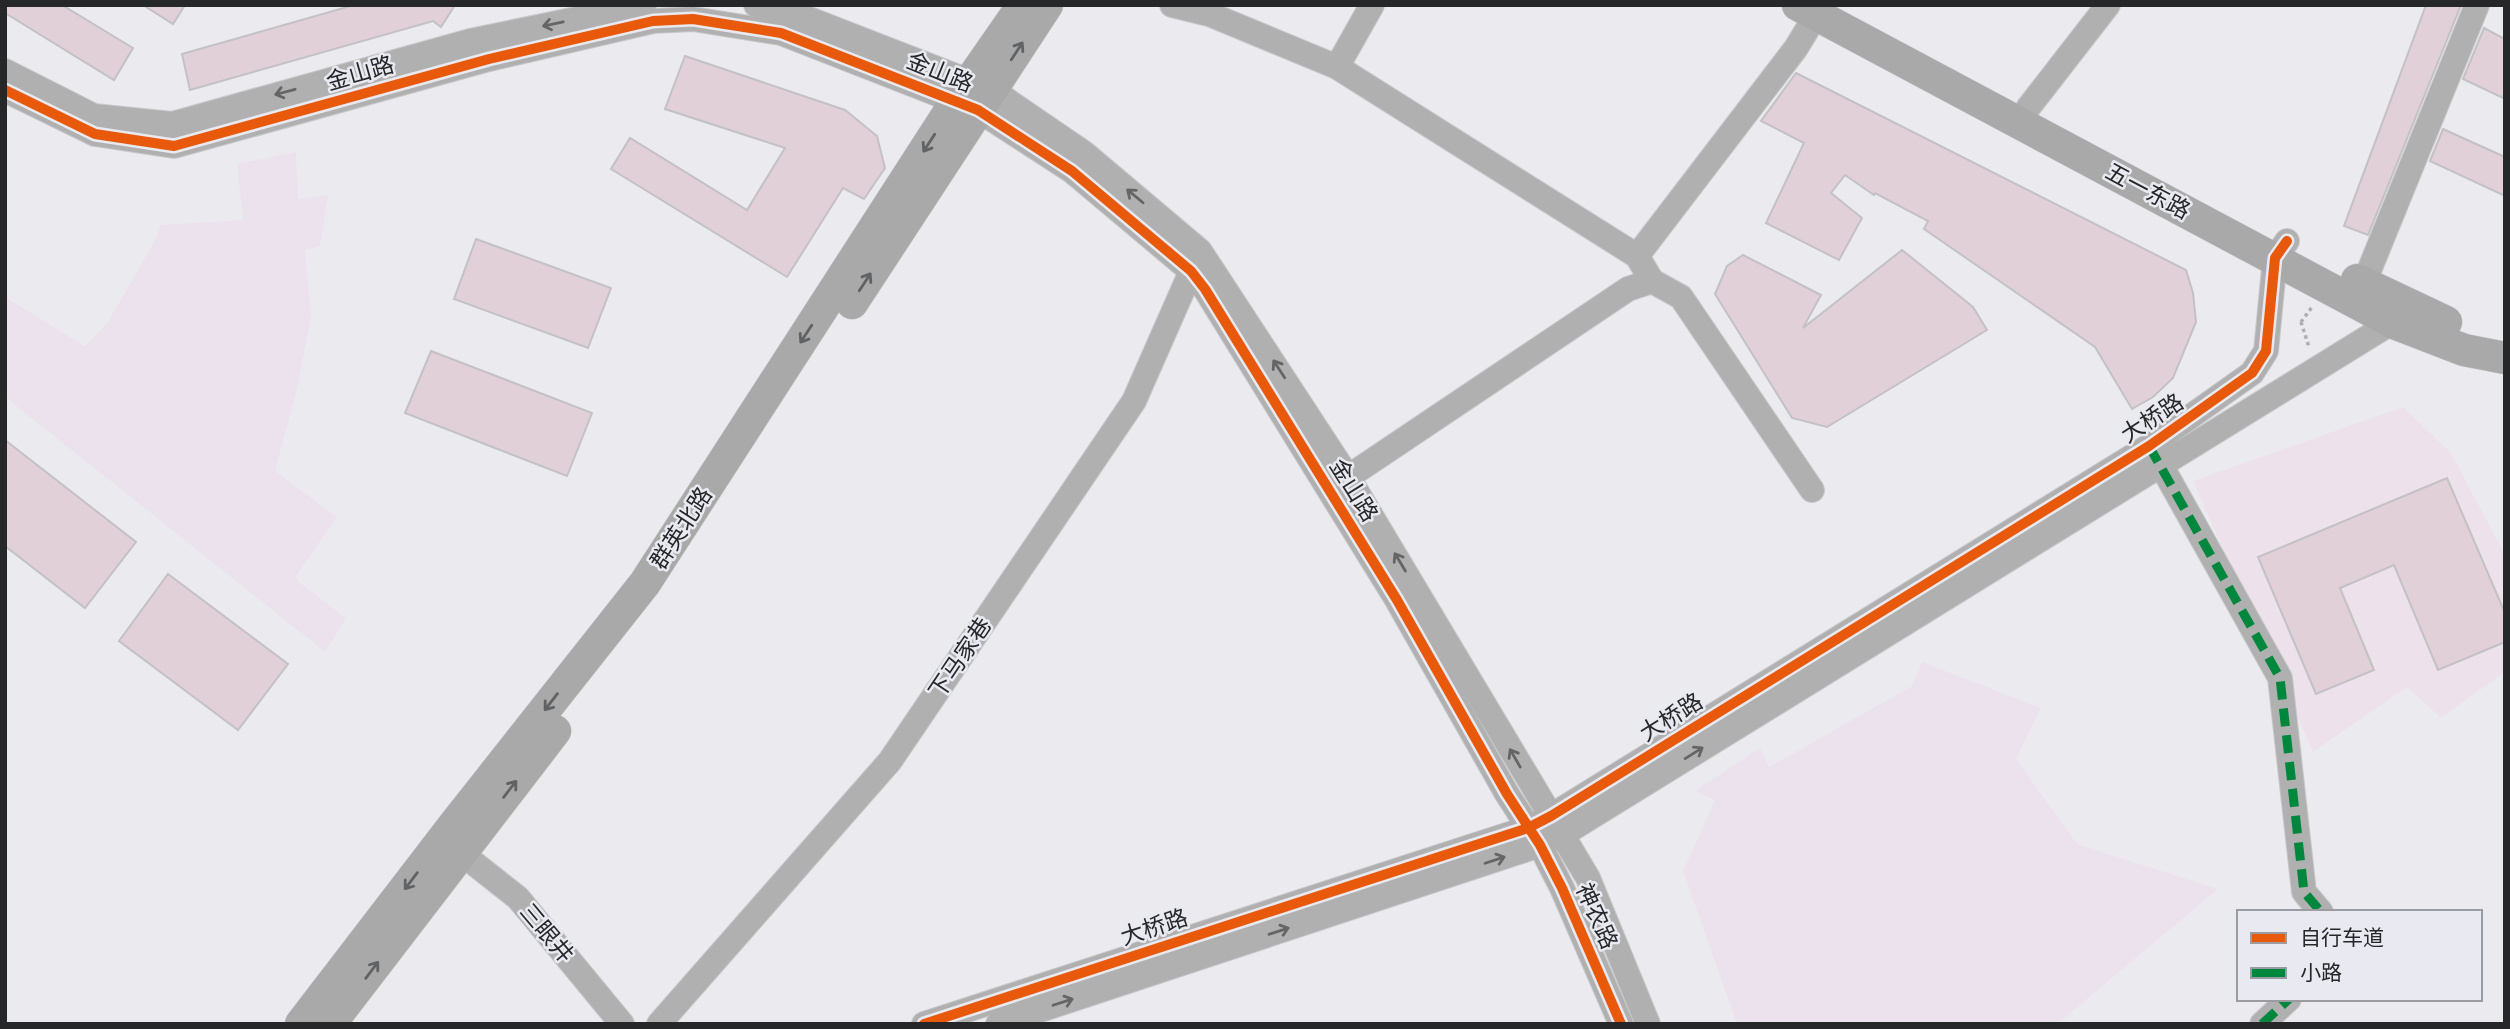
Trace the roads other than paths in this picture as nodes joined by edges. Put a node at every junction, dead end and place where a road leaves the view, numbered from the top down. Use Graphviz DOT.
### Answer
graph roads {
  1 [pos="644,5"];
  2 [pos="756,5"];
  3 [pos="1023,5"];
  4 [pos="1047,5"];
  5 [pos="1172,5"];
  6 [pos="1372,5"];
  7 [pos="1841,5"];
  8 [pos="2108,5"];
  9 [pos="2477,5"];
  10 [pos="697,12"];
  11 [pos="1802,18"];
  12 [pos="1337,67"];
  13 [pos="5,71"];
  14 [pos="5,90"];
  15 [pos="974,95"];
  16 [pos="2028,108"];
  17 [pos="2281,250"];
  18 [pos="1637,257"];
  19 [pos="1196,261"];
  20 [pos="1652,281"];
  21 [pos="2364,283"];
  22 [pos="2403,315"];
  23 [pos="2505,338"];
  24 [pos="2505,358"];
  25 [pos="2155,454"];
  26 [pos="1348,477"];
  27 [pos="1812,490"];
  28 [pos="1557,825"];
  29 [pos="1534,836"];
  30 [pos="461,852"];
  31 [pos="2319,910"];
  32 [pos="2286,1001"];
  33 [pos="301,1024"];
  34 [pos="330,1024"];
  35 [pos="622,1024"];
  36 [pos="659,1024"];
  37 [pos="924,1024"];
  38 [pos="998,1024"];
  39 [pos="1621,1024"];
  40 [pos="1648,1024"];
  41 [pos="2262,1024"];
  1 -- 13 [label="street, 金山路, one-way"];
  2 -- 15 [label="street, 金山路"];
  3 -- 15 [label="main road, 群英北路"];
  15 -- 4 [label="main road, 群英北路, one-way"];
  5 -- 12 [label="street"];
  6 -- 12 [label="street"];
  7 -- 16 [label="main road, 五一东路"];
  8 -- 16 [label="street"];
  9 -- 21 [label="street"];
  10 -- 14 [label="street, 金山路"];
  10 -- 15 [label="street, 金山路"];
  11 -- 17 [label="main road, 五一东路"];
  11 -- 18 [label="street"];
  12 -- 18 [label="street"];
  15 -- 19 [label="street, 金山路"];
  30 -- 15 [label="main road, 群英北路, one-way"];
  15 -- 33 [label="main road, 群英北路, one-way"];
  16 -- 17 [label="main road, 五一东路"];
  17 -- 21 [label="main road, 五一东路"];
  17 -- 22 [label="main road, 五一东路"];
  17 -- 25 [label="street, 大桥路"];
  18 -- 20 [label="street"];
  26 -- 19 [label="street, 金山路, one-way"];
  19 -- 29 [label="street, 金山路"];
  19 -- 36 [label="street, 下马家巷"];
  20 -- 26 [label="street"];
  20 -- 27 [label="street"];
  21 -- 22 [label="main road, 五一东路"];
  22 -- 23 [label="main road, 五一东路"];
  22 -- 24 [label="main road, 五一东路"];
  22 -- 25 [label="street, 大桥路"];
  25 -- 28 [label="street, 大桥路"];
  25 -- 31 [label="street"];
  28 -- 26 [label="street, 金山路, one-way"];
  28 -- 29 [label="street, 大桥路"];
  28 -- 40 [label="street, 神农路"];
  29 -- 37 [label="street, 大桥路"];
  38 -- 29 [label="street, 大桥路, one-way"];
  29 -- 39 [label="street, 神农路"];
  34 -- 30 [label="main road, 群英北路, one-way"];
  30 -- 35 [label="street, 三眼井"];
  32 -- 41 [label="street"];
}
